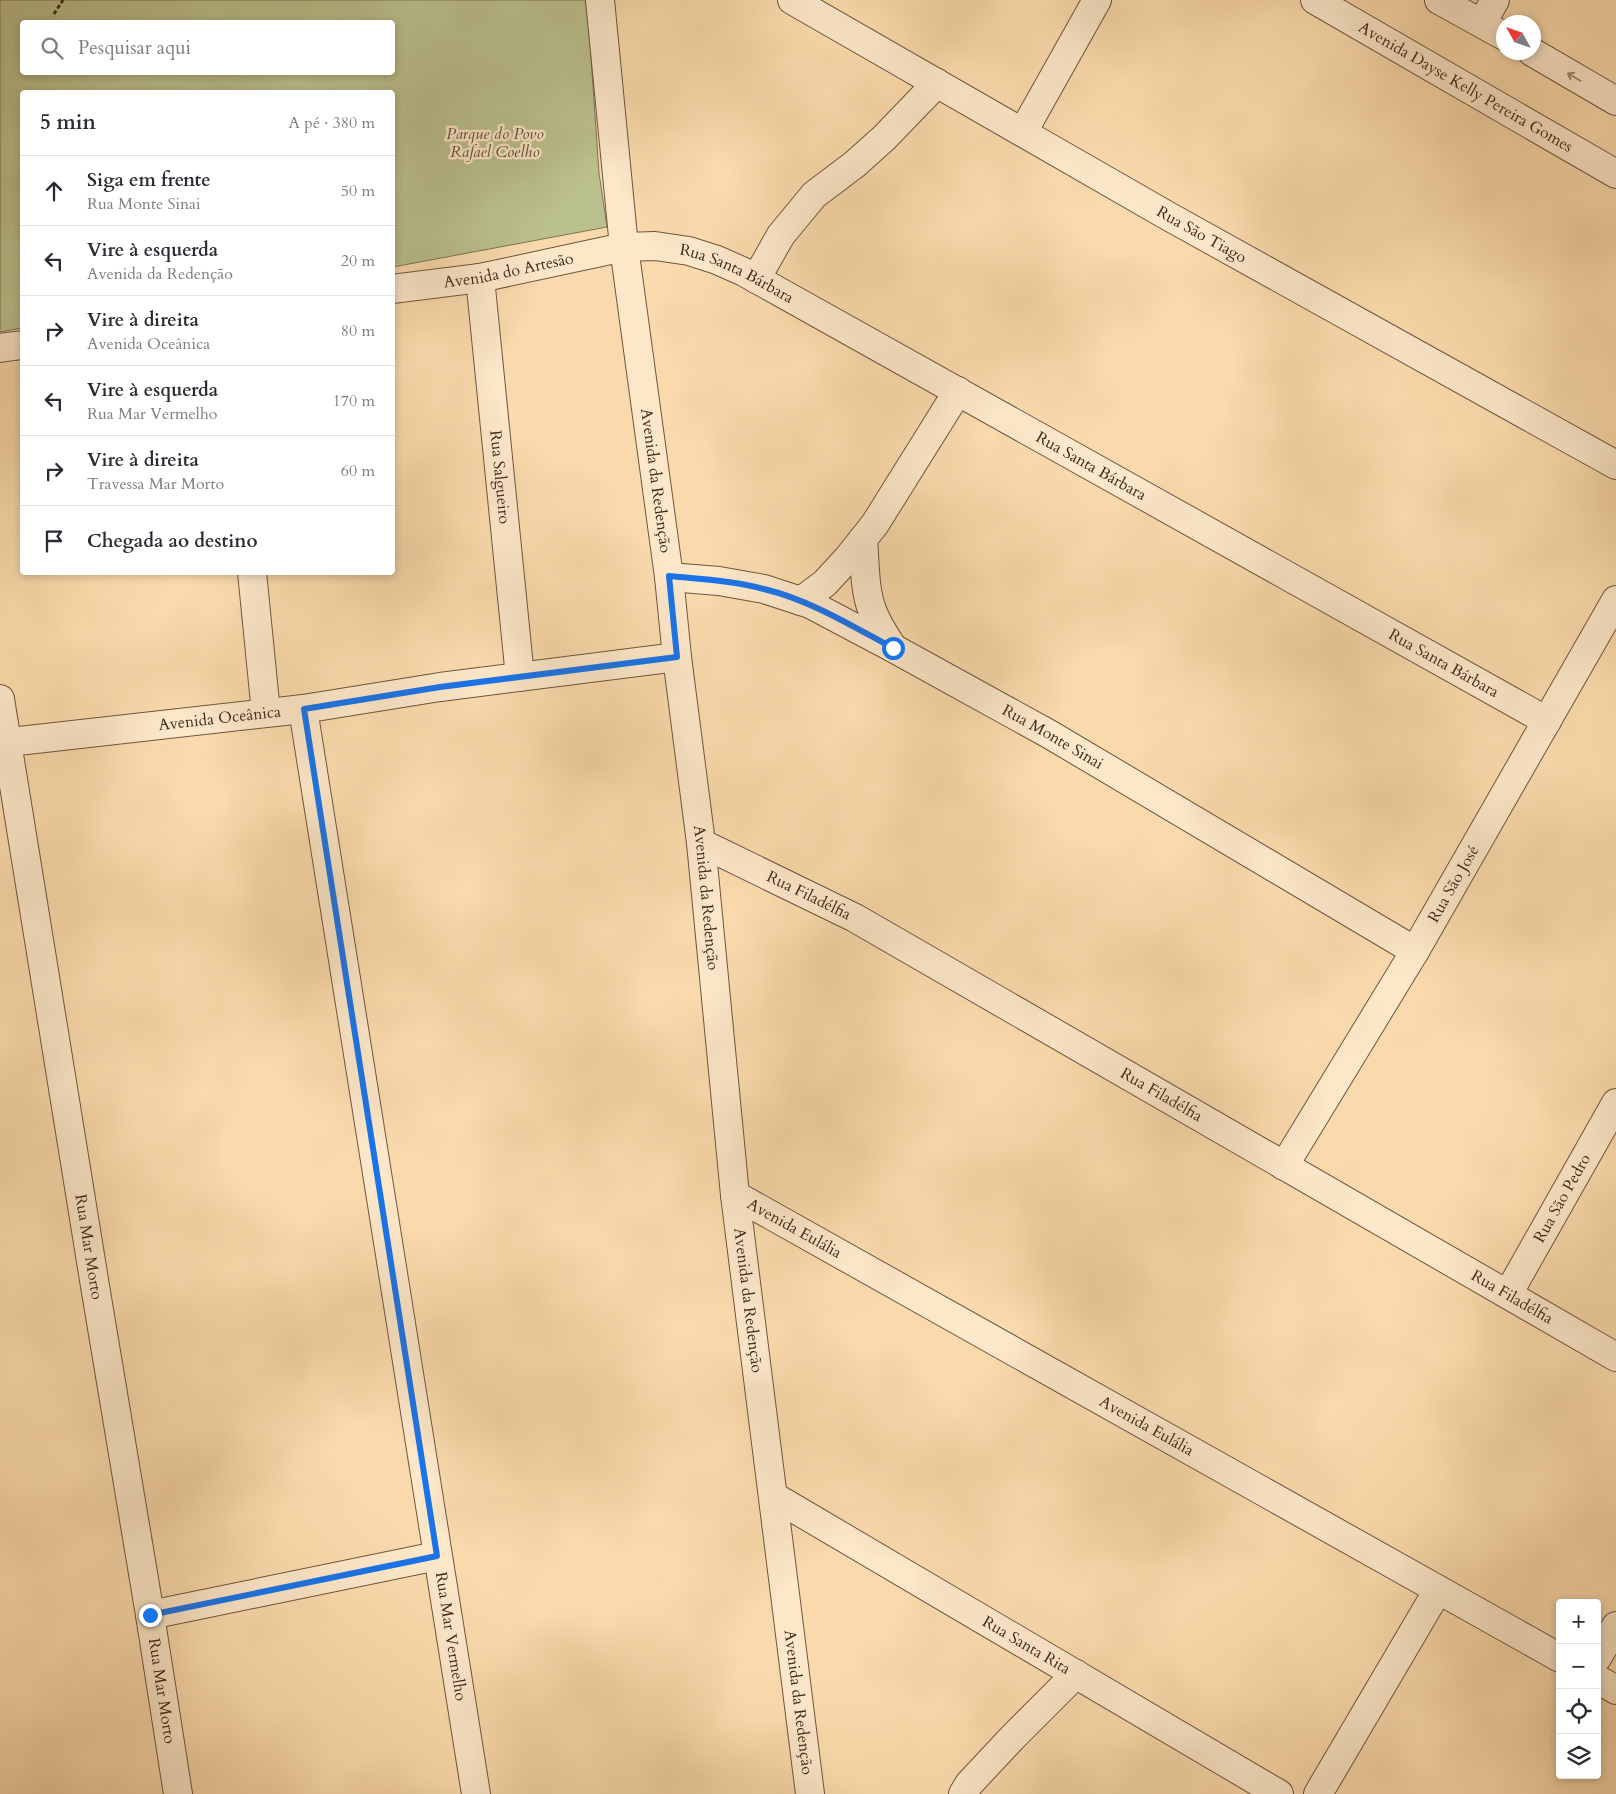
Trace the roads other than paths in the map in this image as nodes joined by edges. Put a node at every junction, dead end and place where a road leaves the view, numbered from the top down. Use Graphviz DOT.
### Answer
graph roads {
  1 [pos="600,0"];
  2 [pos="792,0"];
  3 [pos="1097,0"];
  4 [pos="1316,0"];
  5 [pos="1439,0"];
  6 [pos="1495,0"];
  7 [pos="1493,30"];
  8 [pos="1541,57"];
  9 [pos="937,83"];
  10 [pos="1616,102"];
  11 [pos="1023,132"];
  12 [pos="1616,174"];
  13 [pos="624,247"];
  14 [pos="480,278"];
  15 [pos="756,279"];
  16 [pos="395,289"];
  17 [pos="20,344"];
  18 [pos="0,348"];
  19 [pos="958,391"];
  20 [pos="1616,465"];
  21 [pos="863,539"];
  22 [pos="252,575"];
  23 [pos="669,576"];
  24 [pos="1616,600"];
  25 [pos="801,601"];
  26 [pos="893,648"];
  27 [pos="677,657"];
  28 [pos="520,676"];
  29 [pos="0,699"];
  30 [pos="304,709"];
  31 [pos="266,712"];
  32 [pos="1547,721"];
  33 [pos="3,742"];
  34 [pos="701,843"];
  35 [pos="1415,951"];
  36 [pos="1616,1103"];
  37 [pos="1284,1166"];
  38 [pos="735,1194"];
  39 [pos="1508,1294"];
  40 [pos="1616,1357"];
  41 [pos="774,1496"];
  42 [pos="437,1556"];
  43 [pos="1438,1590"];
  44 [pos="150,1615"];
  45 [pos="1616,1626"];
  46 [pos="1601,1651"];
  47 [pos="1556,1656"];
  48 [pos="1076,1674"];
  49 [pos="1601,1682"];
  50 [pos="1616,1690"];
  51 [pos="178,1794"];
  52 [pos="476,1794"];
  53 [pos="810,1794"];
  54 [pos="963,1794"];
  55 [pos="1280,1794"];
  56 [pos="1318,1794"];
  1 -- 13 [label="street, Avenida da Redenção"];
  2 -- 9 [label="street, Rua São Tiago"];
  3 -- 11 [label="street"];
  4 -- 12 [label="street, Avenida Dayse Kelly Pereira Gomes"];
  5 -- 7 [label="street"];
  6 -- 7 [label="street"];
  10 -- 8 [label="street, one-way"];
  9 -- 11 [label="street, Rua São Tiago"];
  9 -- 15 [label="street"];
  11 -- 20 [label="street, Rua São Tiago"];
  13 -- 14 [label="street, Avenida do Artesão"];
  13 -- 15 [label="street, Rua Santa Bárbara"];
  13 -- 23 [label="street, Avenida da Redenção"];
  14 -- 16 [label="street, Avenida do Artesão"];
  14 -- 28 [label="street, Rua Salgueiro"];
  15 -- 19 [label="street, Rua Santa Bárbara"];
  17 -- 18 [label="street"];
  19 -- 21 [label="street"];
  19 -- 32 [label="street, Rua Santa Bárbara"];
  21 -- 25 [label="street"];
  21 -- 26 [label="street"];
  22 -- 31 [label="street"];
  23 -- 25 [label="street, Rua Monte Sinai"];
  23 -- 27 [label="street, Avenida da Redenção"];
  24 -- 32 [label="street, Rua São José"];
  25 -- 26 [label="street, Rua Monte Sinai"];
  26 -- 35 [label="street, Rua Monte Sinai"];
  27 -- 28 [label="street, Avenida Oceânica"];
  27 -- 34 [label="street, Avenida da Redenção"];
  28 -- 30 [label="street, Avenida Oceânica"];
  29 -- 33 [label="street, Rua Mar Morto"];
  30 -- 31 [label="street, Avenida Oceânica"];
  30 -- 42 [label="street, Rua Mar Vermelho"];
  31 -- 33 [label="street, Avenida Oceânica"];
  32 -- 35 [label="street, Rua São José"];
  33 -- 44 [label="street, Rua Mar Morto"];
  34 -- 37 [label="street, Rua Filadélfia"];
  34 -- 38 [label="street, Avenida da Redenção"];
  35 -- 37 [label="street, Rua São José"];
  36 -- 39 [label="street, Rua São Pedro"];
  37 -- 39 [label="street, Rua Filadélfia"];
  38 -- 41 [label="street, Avenida da Redenção"];
  38 -- 43 [label="street, Avenida Eulália"];
  39 -- 40 [label="street, Rua Filadélfia"];
  41 -- 48 [label="street, Rua Santa Rita"];
  41 -- 53 [label="street, Avenida da Redenção"];
  42 -- 44 [label="street"];
  42 -- 52 [label="street, Rua Mar Vermelho"];
  43 -- 47 [label="street, Avenida Eulália"];
  43 -- 56 [label="street"];
  44 -- 51 [label="street, Rua Mar Morto"];
  45 -- 46 [label="street"];
  48 -- 54 [label="street"];
  48 -- 55 [label="street, Rua Santa Rita"];
  49 -- 50 [label="street"];
}
